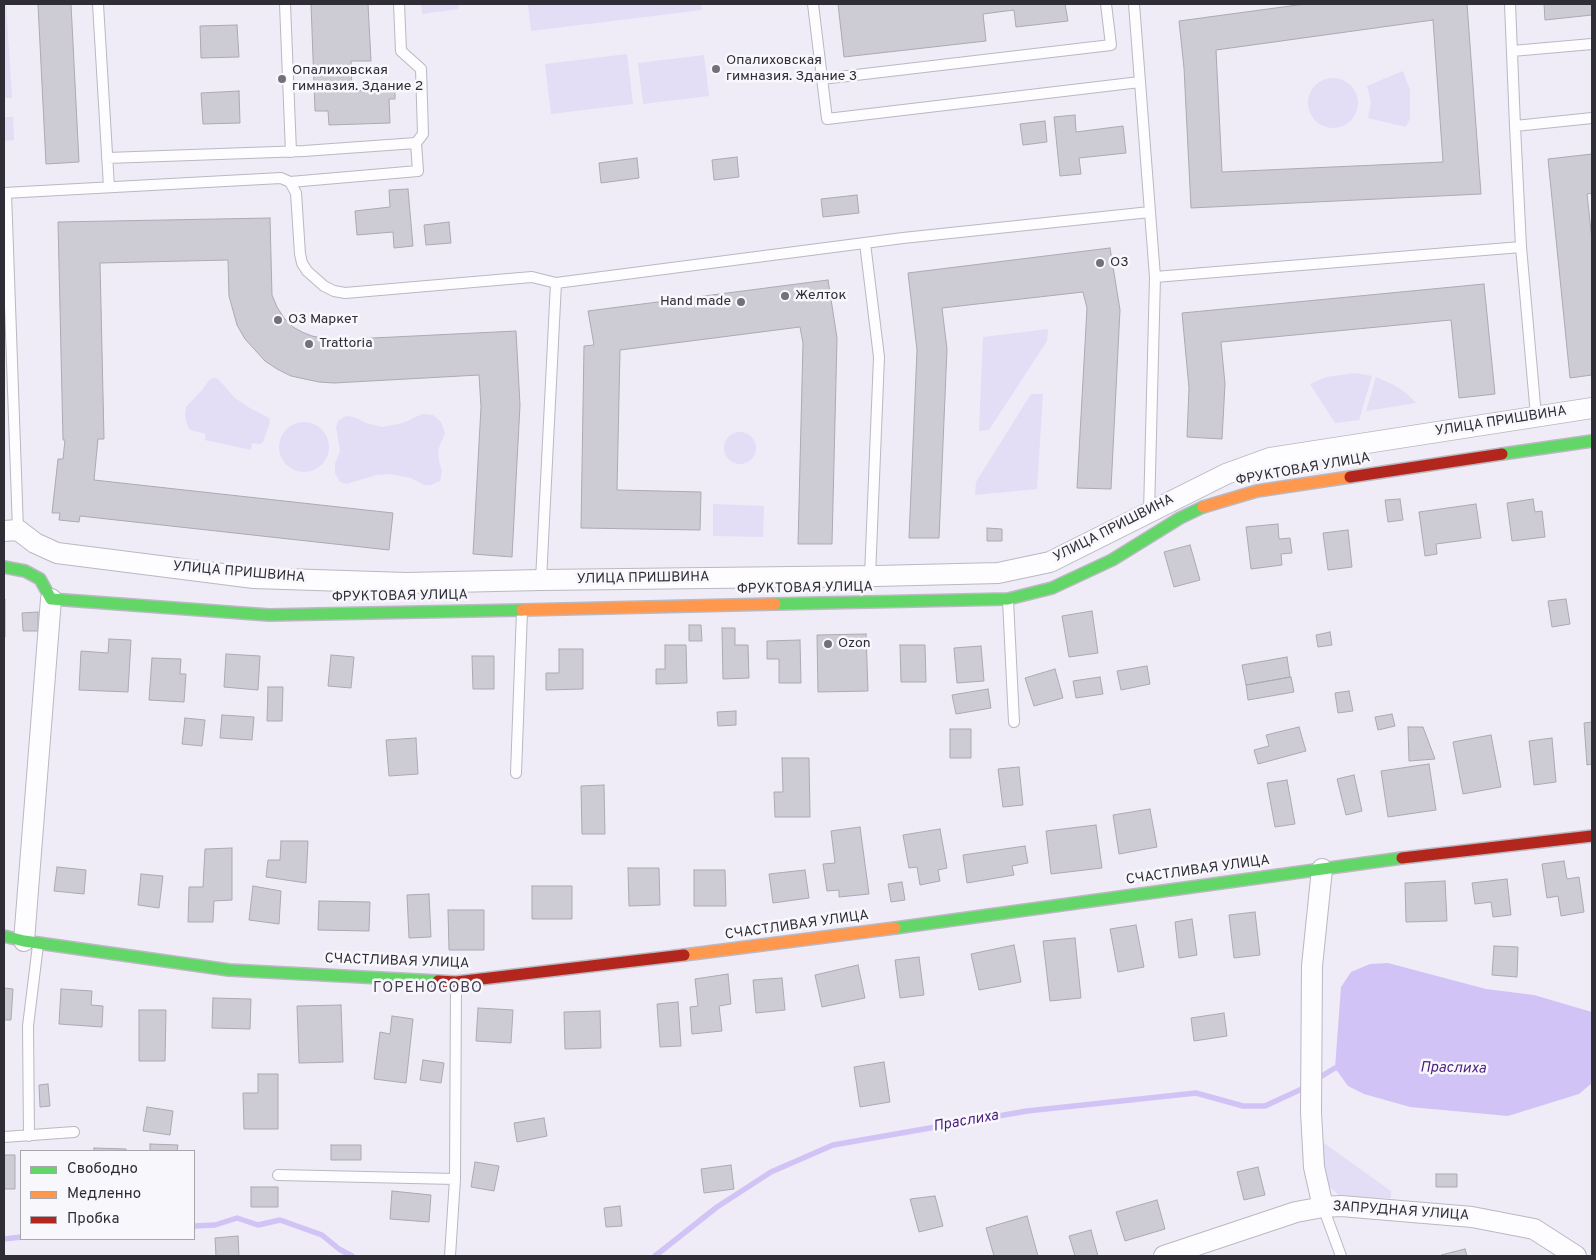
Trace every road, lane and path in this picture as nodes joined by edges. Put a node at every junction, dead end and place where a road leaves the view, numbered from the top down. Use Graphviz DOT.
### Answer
graph roads {
  1 [pos="98,4"];
  2 [pos="285,4"];
  3 [pos="399,4"];
  4 [pos="813,4"];
  5 [pos="1106,4"];
  6 [pos="1134,4"];
  7 [pos="1510,4"];
  8 [pos="1592,44"];
  9 [pos="1512,51"];
  10 [pos="822,79"];
  11 [pos="1140,82"];
  12 [pos="1592,118"];
  13 [pos="1515,126"];
  14 [pos="416,143"];
  15 [pos="291,152"];
  16 [pos="107,158"];
  17 [pos="290,182"];
  18 [pos="109,187"];
  19 [pos="5,193"];
  20 [pos="1150,212"];
  21 [pos="6,238"];
  22 [pos="865,243"];
  23 [pos="1521,247"];
  24 [pos="1155,277"];
  25 [pos="556,283"];
  26 [pos="1592,408"];
  27 [pos="1536,416"];
  28 [pos="1592,441"];
  29 [pos="1149,512"];
  30 [pos="11,531"];
  31 [pos="4,567"];
  32 [pos="870,576"];
  33 [pos="541,580"];
  34 [pos="52,599"];
  35 [pos="1008,599"];
  36 [pos="522,610"];
  37 [pos="1014,722"];
  38 [pos="516,773"];
  39 [pos="1592,836"];
  40 [pos="1322,869"];
  41 [pos="4,936"];
  42 [pos="31,942"];
  43 [pos="456,982"];
  44 [pos="74,1132"];
  45 [pos="29,1136"];
  46 [pos="4,1137"];
  47 [pos="278,1175"];
  48 [pos="455,1179"];
  49 [pos="1323,1207"];
  50 [pos="450,1256"];
  51 [pos="1164,1256"];
  52 [pos="1341,1256"];
  53 [pos="1576,1256"];
  1 -- 16 [label="lane"];
  2 -- 15 [label="lane"];
  3 -- 14 [label="lane"];
  4 -- 10 [label="lane"];
  5 -- 10 [label="lane"];
  6 -- 11 [label="lane"];
  7 -- 9 [label="lane"];
  8 -- 9 [label="lane"];
  9 -- 13 [label="lane"];
  10 -- 11 [label="lane"];
  11 -- 20 [label="lane"];
  12 -- 13 [label="lane"];
  13 -- 23 [label="lane"];
  14 -- 15 [label="lane"];
  14 -- 17 [label="lane"];
  15 -- 16 [label="lane"];
  16 -- 18 [label="lane"];
  17 -- 18 [label="lane"];
  17 -- 25 [label="lane"];
  18 -- 19 [label="lane"];
  19 -- 21 [label="lane"];
  20 -- 22 [label="lane"];
  20 -- 24 [label="lane"];
  21 -- 30 [label="lane"];
  22 -- 25 [label="lane"];
  22 -- 32 [label="lane"];
  23 -- 24 [label="lane"];
  23 -- 27 [label="lane"];
  24 -- 29 [label="lane"];
  25 -- 33 [label="lane"];
  26 -- 27 [label="street, УЛИЦА ПРИШВИНА"];
  27 -- 29 [label="street, УЛИЦА ПРИШВИНА"];
  28 -- 35 [label="street, ФРУКТОВАЯ УЛИЦА"];
  29 -- 32 [label="street, УЛИЦА ПРИШВИНА"];
  30 -- 33 [label="street, УЛИЦА ПРИШВИНА"];
  31 -- 34 [label="street"];
  32 -- 33 [label="street, УЛИЦА ПРИШВИНА"];
  34 -- 36 [label="street, ФРУКТОВАЯ УЛИЦА"];
  34 -- 42 [label="street"];
  35 -- 36 [label="street, ФРУКТОВАЯ УЛИЦА"];
  35 -- 37 [label="lane"];
  36 -- 38 [label="lane"];
  39 -- 40 [label="street, СЧАСТЛИВАЯ УЛИЦА"];
  40 -- 43 [label="street, СЧАСТЛИВАЯ УЛИЦА"];
  40 -- 49 [label="street"];
  41 -- 42 [label="street, СЧАСТЛИВАЯ УЛИЦА"];
  42 -- 43 [label="street, СЧАСТЛИВАЯ УЛИЦА"];
  42 -- 45 [label="lane"];
  43 -- 48 [label="lane"];
  44 -- 45 [label="lane"];
  45 -- 46 [label="lane"];
  47 -- 48 [label="lane"];
  48 -- 50 [label="lane"];
  49 -- 51 [label="street, ЗАПРУДНАЯ УЛИЦА"];
  49 -- 52 [label="lane"];
  49 -- 53 [label="street, ЗАПРУДНАЯ УЛИЦА"];
}
